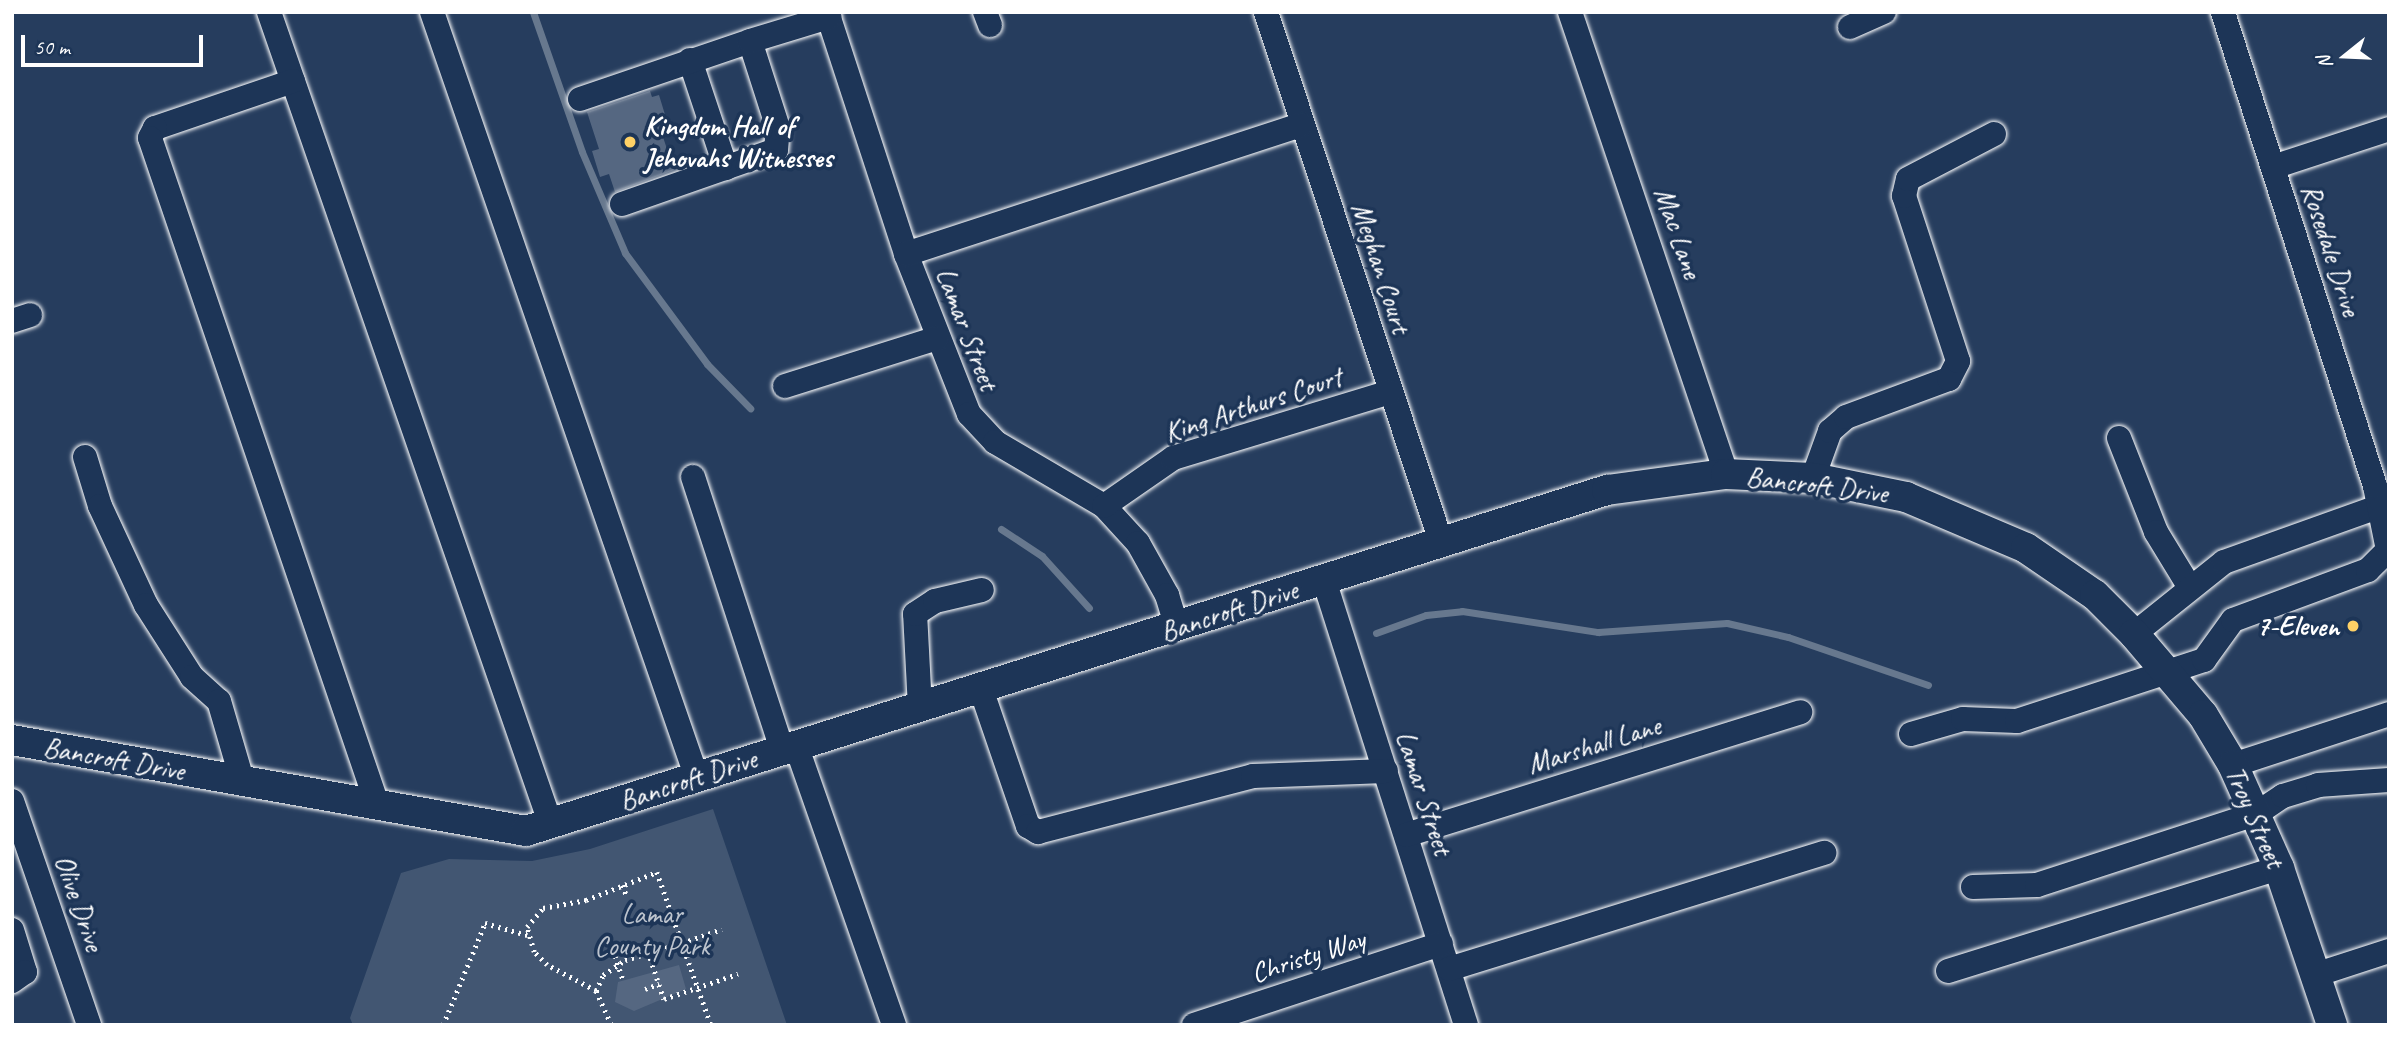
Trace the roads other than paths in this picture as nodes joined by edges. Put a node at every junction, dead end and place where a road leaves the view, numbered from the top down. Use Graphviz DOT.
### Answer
graph roads {
  1 [pos="269,12"];
  2 [pos="432,12"];
  3 [pos="1266,12"];
  4 [pos="1570,12"];
  5 [pos="1884,12"];
  6 [pos="2223,12"];
  7 [pos="828,15"];
  8 [pos="1850,27"];
  9 [pos="750,41"];
  10 [pos="691,60"];
  11 [pos="293,81"];
  12 [pos="580,99"];
  13 [pos="1301,125"];
  14 [pos="2389,129"];
  15 [pos="1994,134"];
  16 [pos="2273,167"];
  17 [pos="726,168"];
  18 [pos="622,204"];
  19 [pos="906,254"];
  20 [pos="937,338"];
  21 [pos="785,386"];
  22 [pos="1390,392"];
  23 [pos="2119,438"];
  24 [pos="85,457"];
  25 [pos="1726,474"];
  26 [pos="693,477"];
  27 [pos="1812,478"];
  28 [pos="2385,504"];
  29 [pos="1104,506"];
  30 [pos="1441,542"];
  31 [pos="1324,580"];
  32 [pos="2189,586"];
  33 [pos="982,590"];
  34 [pos="1177,627"];
  35 [pos="2134,634"];
  36 [pos="2169,673"];
  37 [pos="981,689"];
  38 [pos="920,708"];
  39 [pos="1800,712"];
  40 [pos="2389,714"];
  41 [pos="1911,734"];
  42 [pos="12,740"];
  43 [pos="789,747"];
  44 [pos="2233,765"];
  45 [pos="1386,771"];
  46 [pos="697,778"];
  47 [pos="2389,780"];
  48 [pos="243,783"];
  49 [pos="12,801"];
  50 [pos="378,807"];
  51 [pos="2256,814"];
  52 [pos="551,825"];
  53 [pos="1406,835"];
  54 [pos="1824,853"];
  55 [pos="2279,868"];
  56 [pos="1973,887"];
  57 [pos="12,930"];
  58 [pos="1441,944"];
  59 [pos="2389,951"];
  60 [pos="1449,970"];
  61 [pos="1948,971"];
  62 [pos="2315,975"];
  63 [pos="12,981"];
  64 [pos="89,1025"];
  65 [pos="894,1025"];
  66 [pos="1194,1025"];
  67 [pos="1466,1025"];
  68 [pos="2332,1025"];
  1 -- 11 [label="street"];
  2 -- 46 [label="street"];
  3 -- 13 [label="street, Meghan Court"];
  4 -- 25 [label="street, Mac Lane"];
  5 -- 8 [label="street"];
  6 -- 16 [label="street, Rosedale Drive"];
  7 -- 9 [label="street"];
  7 -- 19 [label="street, Lamar Street"];
  9 -- 10 [label="street"];
  9 -- 17 [label="street"];
  10 -- 12 [label="street"];
  10 -- 17 [label="street"];
  11 -- 50 [label="street"];
  11 -- 52 [label="street"];
  13 -- 19 [label="street"];
  13 -- 22 [label="street, Meghan Court"];
  14 -- 16 [label="street"];
  15 -- 27 [label="street"];
  16 -- 28 [label="street, Rosedale Drive"];
  17 -- 18 [label="street"];
  19 -- 20 [label="street, Lamar Street"];
  20 -- 21 [label="street"];
  20 -- 29 [label="street, Lamar Street"];
  22 -- 29 [label="street, King Arthurs Court"];
  22 -- 30 [label="street, Meghan Court"];
  23 -- 32 [label="street"];
  24 -- 48 [label="street"];
  25 -- 27 [label="main road, Bancroft Drive"];
  25 -- 30 [label="main road, Bancroft Drive"];
  26 -- 43 [label="street"];
  27 -- 35 [label="main road, Bancroft Drive"];
  28 -- 32 [label="street"];
  28 -- 36 [label="street, Rosedale Drive"];
  29 -- 34 [label="street, Lamar Street"];
  30 -- 31 [label="main road, Bancroft Drive"];
  31 -- 34 [label="main road, Bancroft Drive"];
  31 -- 45 [label="street, Lamar Street"];
  32 -- 35 [label="street"];
  33 -- 38 [label="street"];
  34 -- 37 [label="main road, Bancroft Drive"];
  35 -- 36 [label="main road, Troy Street"];
  36 -- 41 [label="street, Rosedale Drive"];
  36 -- 44 [label="main road, Troy Street"];
  37 -- 38 [label="main road, Bancroft Drive"];
  37 -- 45 [label="street"];
  38 -- 43 [label="main road, Bancroft Drive"];
  39 -- 53 [label="street, Marshall Lane"];
  40 -- 44 [label="street"];
  42 -- 48 [label="main road, Bancroft Drive"];
  43 -- 46 [label="main road, Bancroft Drive"];
  43 -- 65 [label="street"];
  44 -- 51 [label="main road, Troy Street"];
  45 -- 53 [label="street, Lamar Street"];
  46 -- 52 [label="main road, Bancroft Drive"];
  47 -- 51 [label="street"];
  48 -- 50 [label="main road, Bancroft Drive"];
  49 -- 64 [label="street, Olive Drive"];
  50 -- 52 [label="main road, Bancroft Drive"];
  51 -- 55 [label="main road, Troy Street"];
  51 -- 56 [label="street"];
  53 -- 58 [label="street, Lamar Street"];
  54 -- 60 [label="street"];
  55 -- 61 [label="street"];
  55 -- 62 [label="main road, Troy Street"];
  57 -- 63 [label="street"];
  58 -- 60 [label="street, Lamar Street"];
  58 -- 66 [label="street, Christy Way"];
  59 -- 62 [label="street"];
  60 -- 67 [label="street, Lamar Street"];
  62 -- 68 [label="main road, Troy Street"];
}
